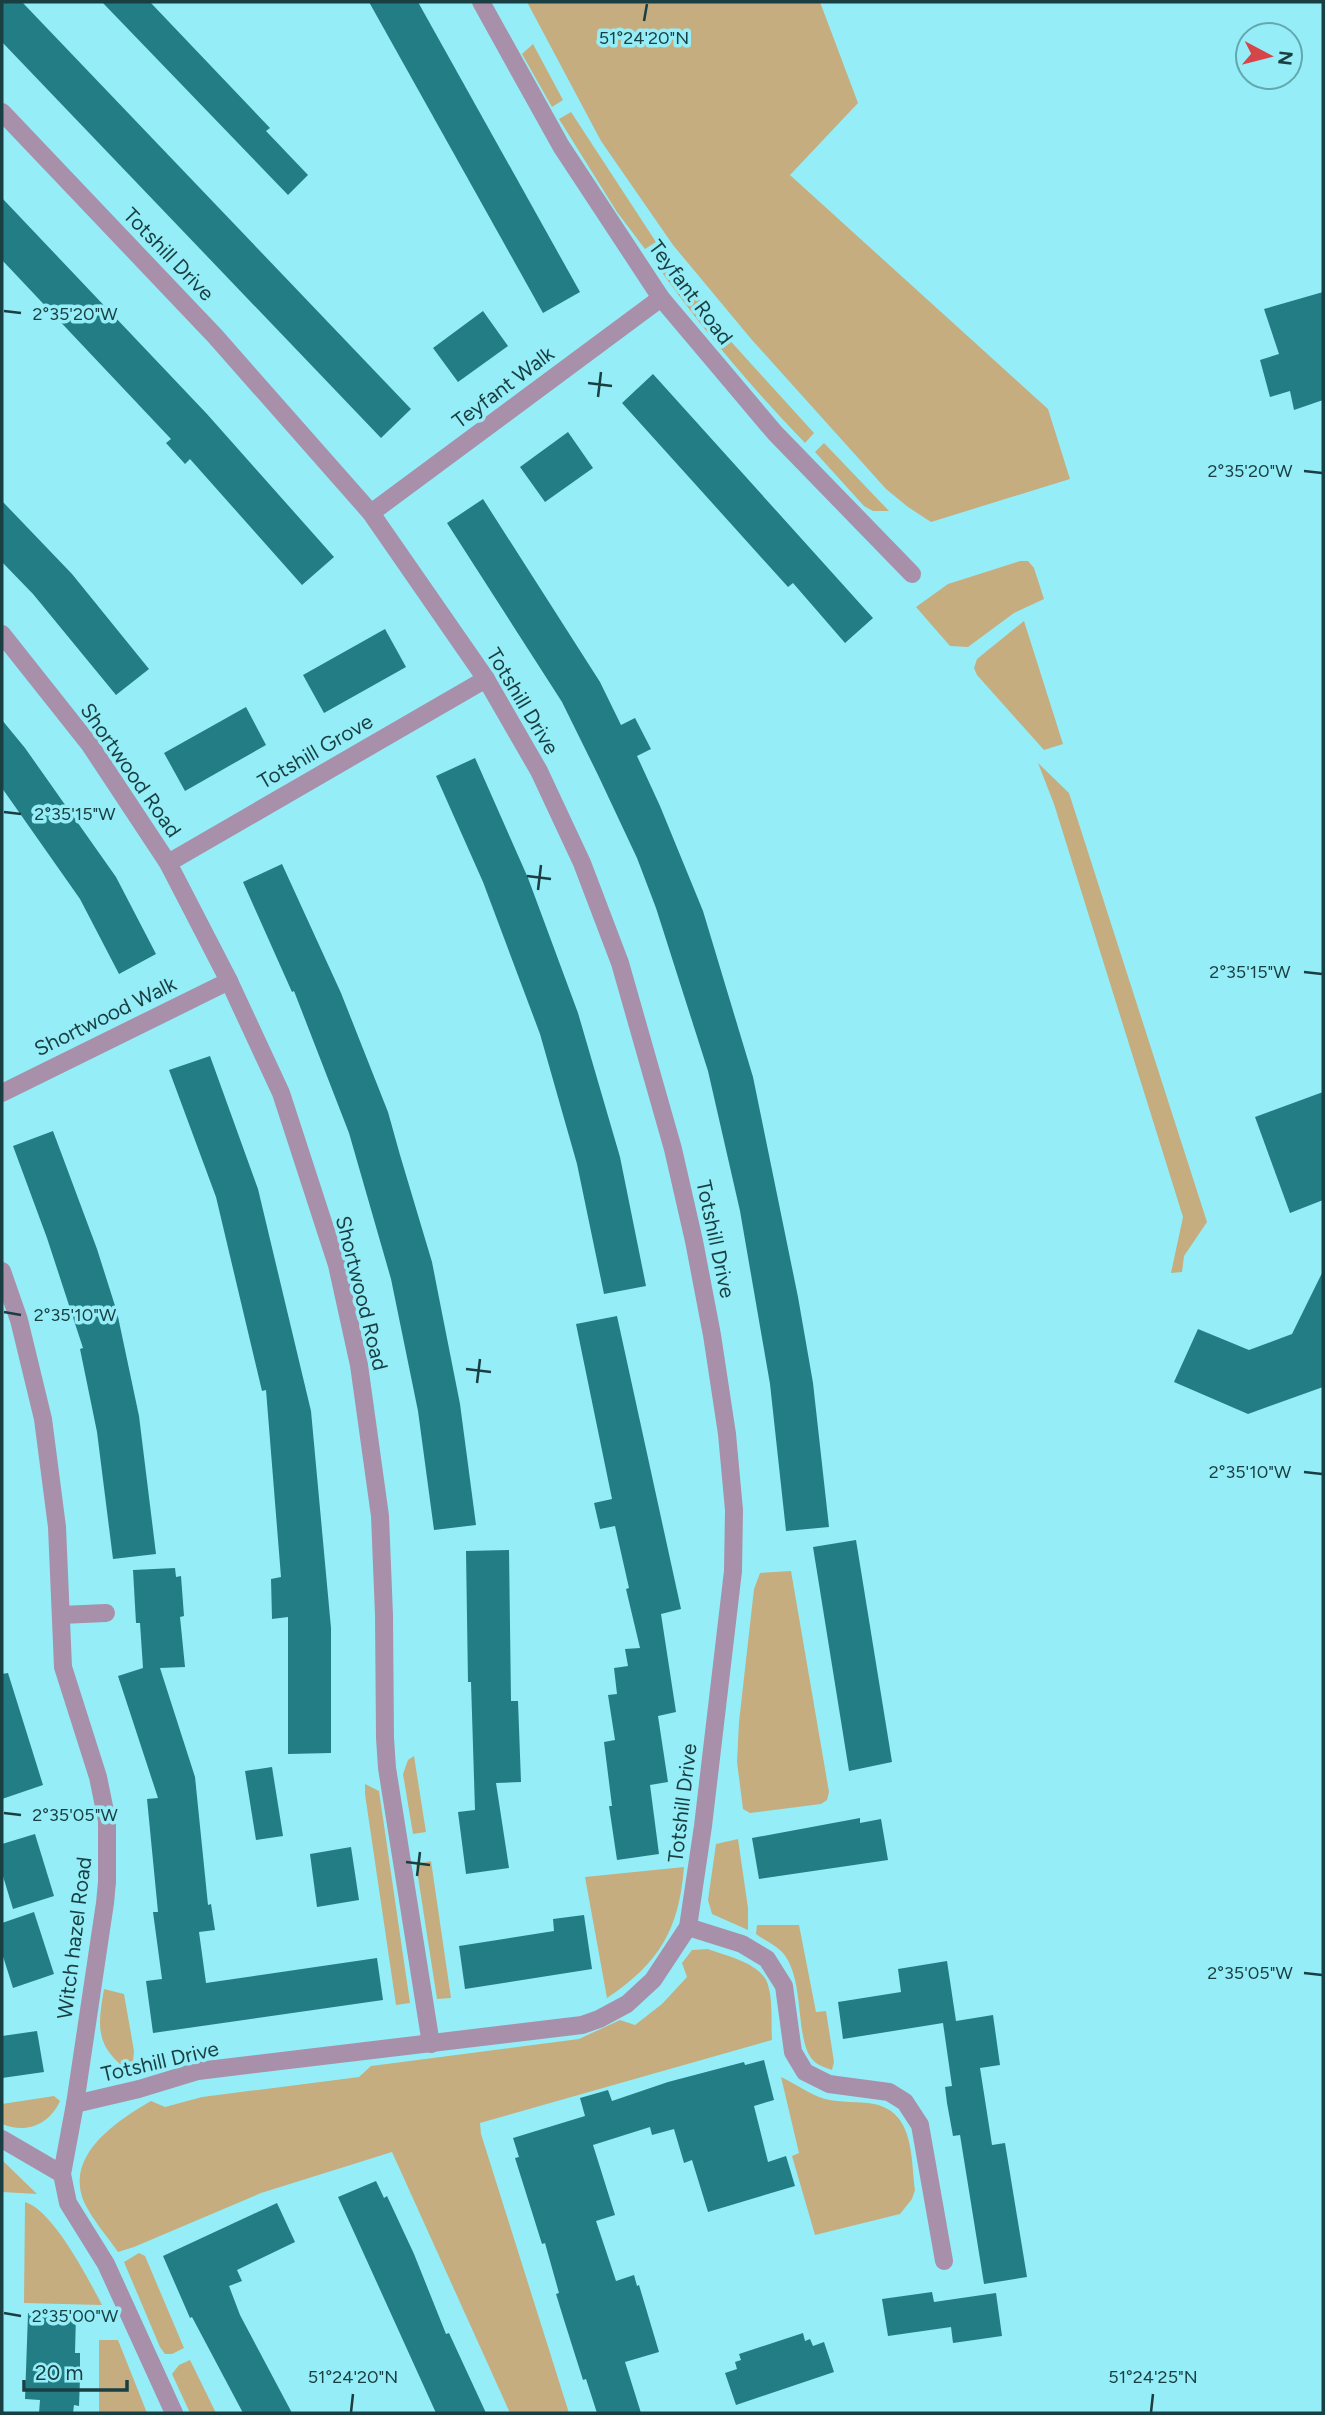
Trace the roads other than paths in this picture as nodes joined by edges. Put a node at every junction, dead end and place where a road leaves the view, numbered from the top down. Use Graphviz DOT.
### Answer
graph roads {
  1 [pos="481,2"];
  2 [pos="2,112"];
  3 [pos="661,298"];
  4 [pos="371,513"];
  5 [pos="912,574"];
  6 [pos="2,634"];
  7 [pos="485,679"];
  8 [pos="168,863"];
  9 [pos="229,981"];
  10 [pos="2,1093"];
  11 [pos="2,1271"];
  12 [pos="106,1613"];
  13 [pos="61,1615"];
  14 [pos="688,1927"];
  15 [pos="431,2043"];
  16 [pos="75,2104"];
  17 [pos="2,2139"];
  18 [pos="62,2174"];
  19 [pos="944,2261"];
  20 [pos="174,2413"];
  1 -- 3 [label="street, Teyfant Road"];
  2 -- 4 [label="street, Totshill Drive"];
  3 -- 4 [label="street, Teyfant Walk"];
  3 -- 5 [label="street, Teyfant Road"];
  4 -- 7 [label="street, Totshill Drive"];
  6 -- 8 [label="street, Shortwood Road"];
  7 -- 8 [label="street, Totshill Grove"];
  7 -- 14 [label="street, Totshill Drive"];
  8 -- 9 [label="street, Shortwood Road"];
  9 -- 10 [label="street, Shortwood Walk"];
  9 -- 15 [label="street, Shortwood Road"];
  11 -- 13 [label="street, Witch hazel Road"];
  12 -- 13 [label="street"];
  13 -- 16 [label="street, Witch hazel Road"];
  14 -- 15 [label="street, Totshill Drive"];
  14 -- 19 [label="street"];
  15 -- 16 [label="street, Totshill Drive"];
  16 -- 18 [label="street, Witch hazel Road"];
  17 -- 18 [label="street"];
  18 -- 20 [label="street"];
}
